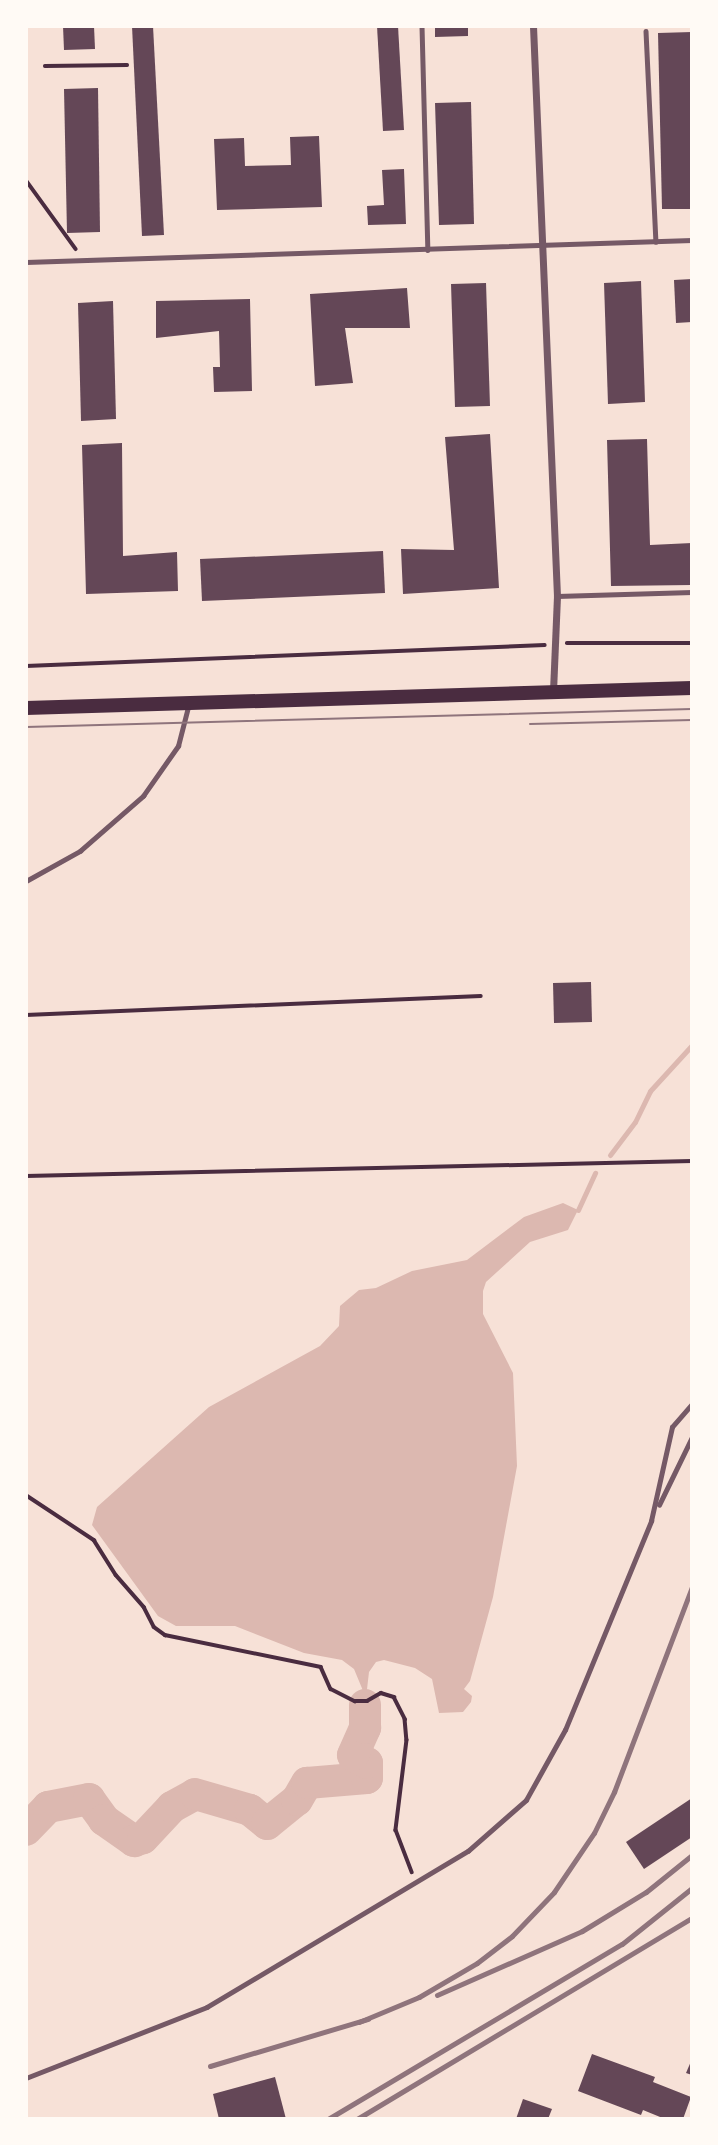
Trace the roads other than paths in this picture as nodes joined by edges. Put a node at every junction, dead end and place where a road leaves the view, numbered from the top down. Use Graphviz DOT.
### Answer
graph roads {
  1 [pos="422,26"];
  2 [pos="533,26"];
  3 [pos="646,31"];
  4 [pos="692,240"];
  5 [pos="656,242"];
  6 [pos="540,246"];
  7 [pos="428,250"];
  8 [pos="26,262"];
  9 [pos="692,592"];
  10 [pos="558,596"];
  11 [pos="692,688"];
  12 [pos="553,691"];
  13 [pos="189,703"];
  14 [pos="26,708"];
  15 [pos="26,881"];
  16 [pos="692,1404"];
  17 [pos="692,1437"];
  18 [pos="651,1521"];
  19 [pos="26,2078"];
  1 -- 7 [label="lane"];
  2 -- 6 [label="street"];
  3 -- 5 [label="lane"];
  4 -- 5 [label="lane"];
  5 -- 6 [label="lane"];
  6 -- 7 [label="lane"];
  6 -- 10 [label="street"];
  7 -- 8 [label="lane"];
  9 -- 10 [label="lane"];
  10 -- 12 [label="street"];
  11 -- 12 [label="main road"];
  12 -- 13 [label="main road"];
  13 -- 14 [label="main road"];
  13 -- 15 [label="lane"];
  16 -- 18 [label="lane"];
  17 -- 18 [label="lane"];
  18 -- 19 [label="lane"];
}
